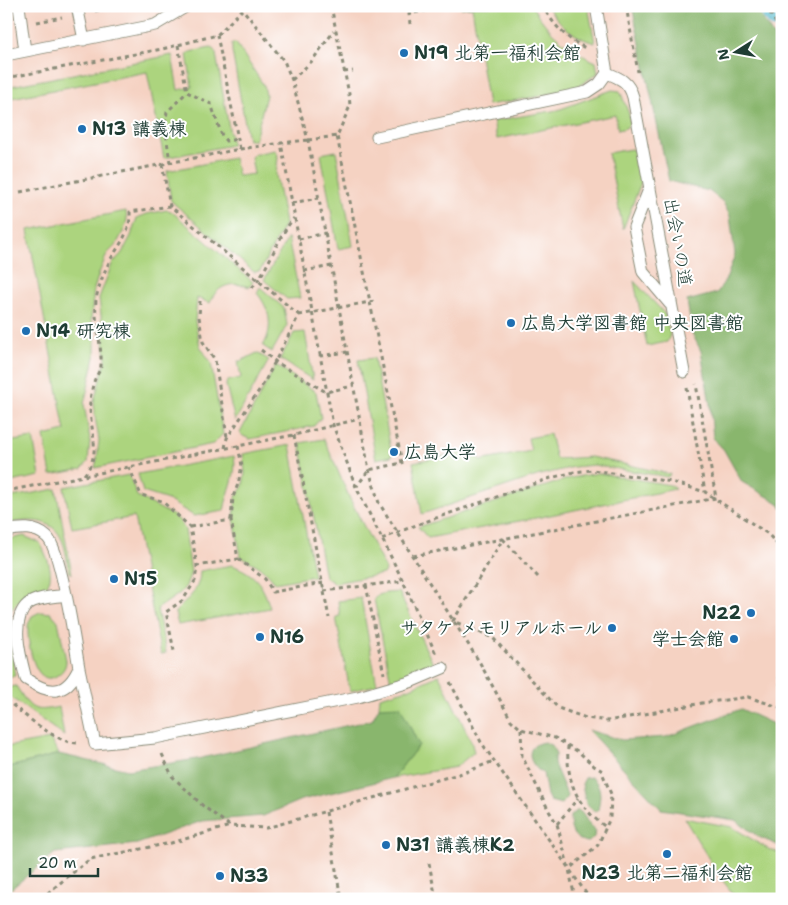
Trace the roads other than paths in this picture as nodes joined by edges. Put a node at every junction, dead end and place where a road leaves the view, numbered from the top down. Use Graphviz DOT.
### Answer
graph roads {
  1 [pos="19,6"];
  2 [pos="77,6"];
  3 [pos="187,6"];
  4 [pos="596,6"];
  5 [pos="84,40"];
  6 [pos="25,51"];
  7 [pos="6,55"];
  8 [pos="607,73"];
  9 [pos="376,137"];
  10 [pos="650,188"];
  11 [pos="672,306"];
  12 [pos="684,372"];
  13 [pos="6,531"];
  14 [pos="66,595"];
  15 [pos="79,668"];
  16 [pos="443,668"];
  1 -- 6 [label="lane"];
  2 -- 5 [label="lane"];
  3 -- 5 [label="lane"];
  4 -- 8 [label="lane"];
  5 -- 6 [label="lane"];
  6 -- 7 [label="lane"];
  8 -- 9 [label="lane"];
  8 -- 10 [label="lane, 出会いの道"];
  10 -- 11 [label="lane, 出会いの道"];
  10 -- 11 [label="lane"];
  11 -- 12 [label="lane, 出会いの道"];
  13 -- 14 [label="lane"];
  14 -- 15 [label="lane"];
  14 -- 15 [label="lane"];
  15 -- 16 [label="lane"];
}
